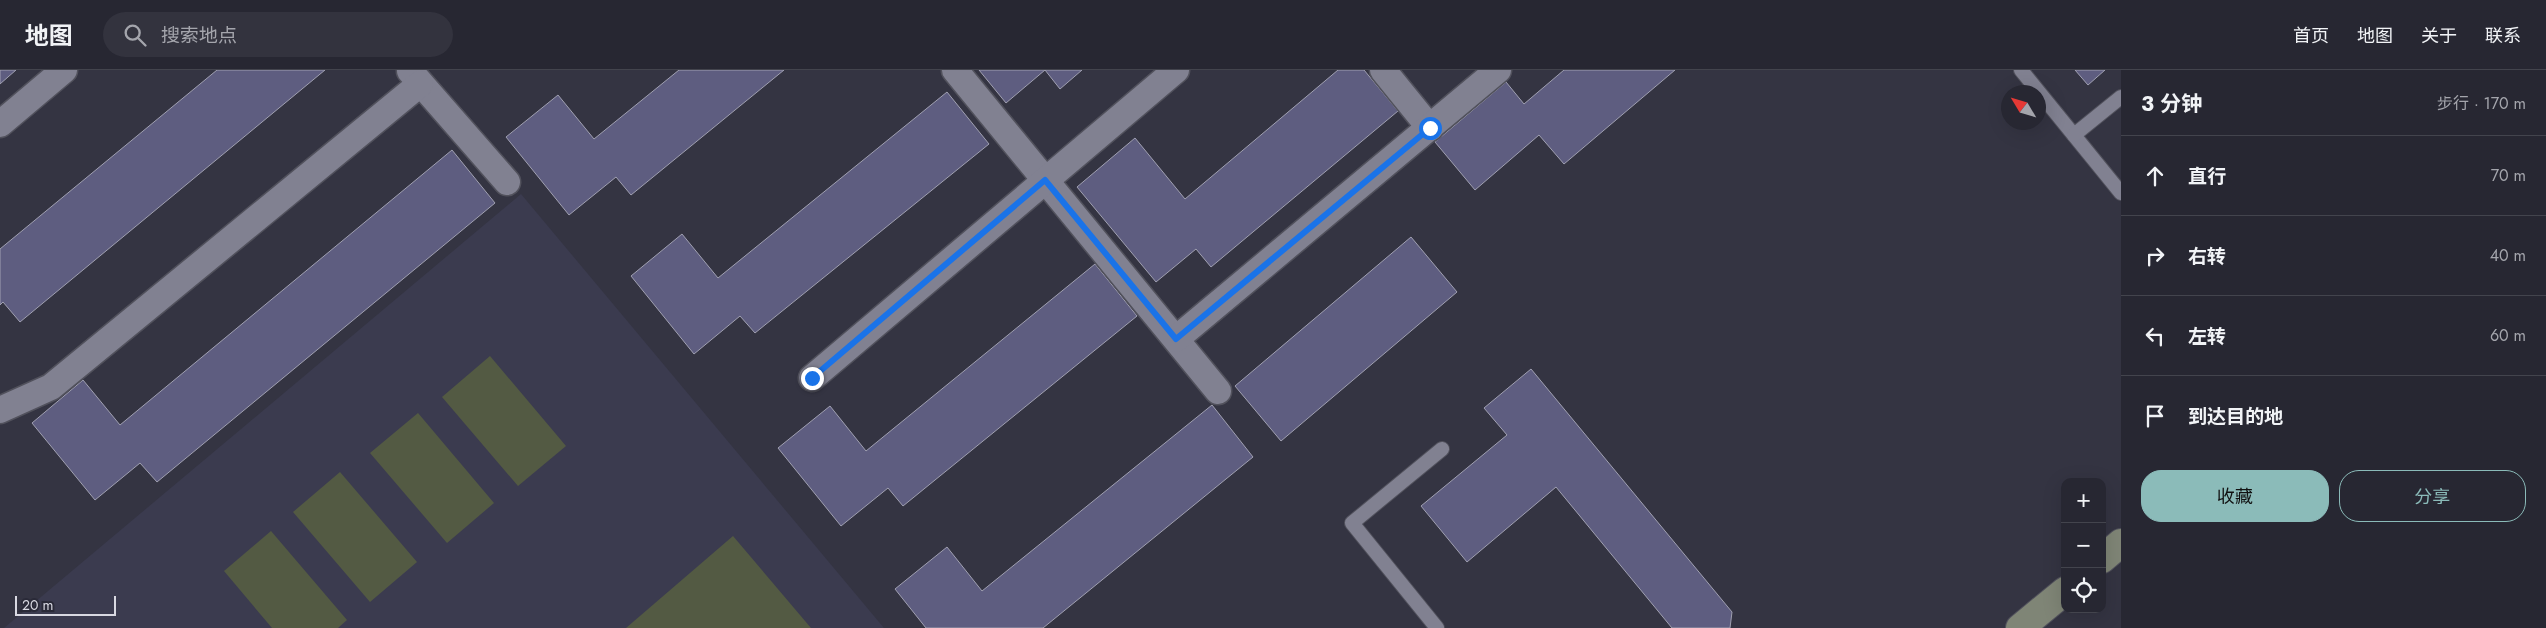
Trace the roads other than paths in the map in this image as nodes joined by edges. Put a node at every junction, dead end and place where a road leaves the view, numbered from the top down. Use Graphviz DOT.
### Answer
graph roads {
  1 [pos="64,70"];
  2 [pos="955,70"];
  3 [pos="1176,70"];
  4 [pos="1383,70"];
  5 [pos="1498,70"];
  6 [pos="2021,70"];
  7 [pos="415,77"];
  8 [pos="2121,98"];
  9 [pos="0,124"];
  10 [pos="1430,128"];
  11 [pos="2074,135"];
  12 [pos="1045,180"];
  13 [pos="507,182"];
  14 [pos="2121,193"];
  15 [pos="1176,339"];
  16 [pos="812,378"];
  17 [pos="1218,390"];
  18 [pos="0,410"];
  19 [pos="1442,449"];
  20 [pos="2121,543"];
  21 [pos="2106,556"];
  22 [pos="2061,593"];
  23 [pos="1437,628"];
  24 [pos="2020,628"];
  1 -- 9 [label="street"];
  2 -- 12 [label="street"];
  3 -- 12 [label="street"];
  4 -- 10 [label="street"];
  5 -- 10 [label="street"];
  6 -- 11 [label="lane"];
  7 -- 13 [label="street"];
  7 -- 18 [label="street"];
  8 -- 11 [label="lane"];
  10 -- 15 [label="street"];
  11 -- 14 [label="lane"];
  12 -- 15 [label="street"];
  12 -- 16 [label="street"];
  15 -- 17 [label="street"];
  19 -- 23 [label="lane"];
  20 -- 21 [label="street"];
  22 -- 24 [label="street"];
}
